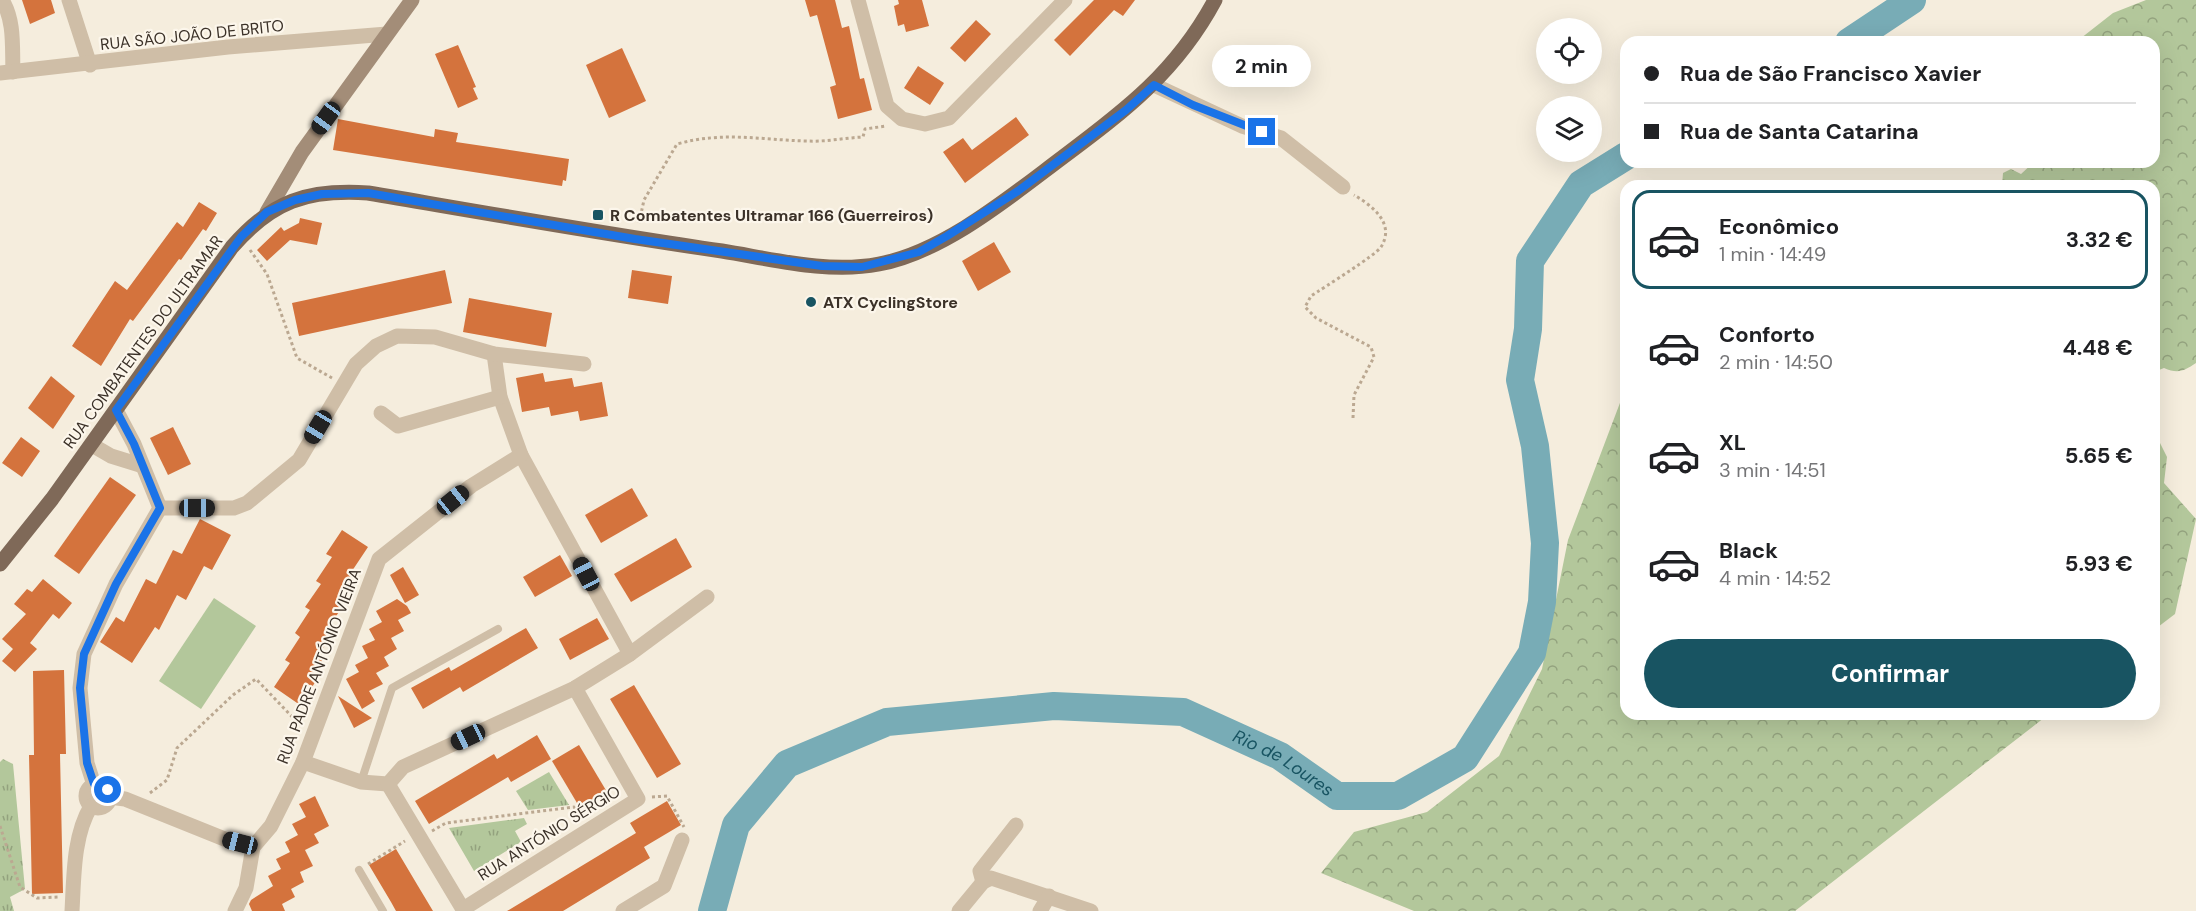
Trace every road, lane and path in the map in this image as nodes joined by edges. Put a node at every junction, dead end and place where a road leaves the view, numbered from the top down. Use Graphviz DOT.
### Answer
graph roads {
  1 [pos="2,0"];
  2 [pos="69,0"];
  3 [pos="412,0"];
  4 [pos="858,0"];
  5 [pos="1065,0"];
  6 [pos="1215,0"];
  7 [pos="387,34"];
  8 [pos="90,65"];
  9 [pos="7,73"];
  10 [pos="1154,85"];
  11 [pos="896,114"];
  12 [pos="1343,187"];
  13 [pos="267,212"];
  14 [pos="241,237"];
  15 [pos="635,239"];
  16 [pos="494,354"];
  17 [pos="584,364"];
  18 [pos="344,385"];
  19 [pos="500,397"];
  20 [pos="116,410"];
  21 [pos="381,413"];
  22 [pos="1353,418"];
  23 [pos="92,445"];
  24 [pos="521,454"];
  25 [pos="140,465"];
  26 [pos="160,508"];
  27 [pos="0,564"];
  28 [pos="707,597"];
  29 [pos="498,629"];
  30 [pos="630,654"];
  31 [pos="575,688"];
  32 [pos="312,737"];
  33 [pos="303,762"];
  34 [pos="361,782"];
  35 [pos="94,784"];
  36 [pos="388,784"];
  37 [pos="667,796"];
  38 [pos="110,797"];
  39 [pos="132,802"];
  40 [pos="91,806"];
  41 [pos="1016,825"];
  42 [pos="0,826"];
  43 [pos="588,830"];
  44 [pos="683,834"];
  45 [pos="419,836"];
  46 [pos="253,847"];
  47 [pos="359,870"];
  48 [pos="983,882"];
  49 [pos="1049,896"];
  50 [pos="72,904"];
  51 [pos="464,910"];
  52 [pos="235,911"];
  53 [pos="383,911"];
  54 [pos="623,911"];
  55 [pos="959,911"];
  56 [pos="1040,911"];
  57 [pos="1091,911"];
  1 -- 9 [label="street"];
  2 -- 8 [label="street"];
  3 -- 7 [label="street"];
  4 -- 11 [label="street"];
  5 -- 11 [label="street"];
  6 -- 10 [label="main road, RUA COMBATENTES DO ULTRAMAR"];
  7 -- 8 [label="street, RUA SÃO JOÃO DE BRITO"];
  7 -- 13 [label="street"];
  8 -- 9 [label="street, RUA SÃO JOÃO DE BRITO"];
  10 -- 12 [label="street"];
  10 -- 15 [label="main road, RUA COMBATENTES DO ULTRAMAR"];
  11 -- 15 [label="path"];
  12 -- 22 [label="path"];
  13 -- 14 [label="main road, RUA COMBATENTES DO ULTRAMAR"];
  13 -- 15 [label="main road, RUA COMBATENTES DO ULTRAMAR"];
  14 -- 18 [label="path"];
  14 -- 20 [label="main road, RUA COMBATENTES DO ULTRAMAR"];
  16 -- 17 [label="street"];
  16 -- 18 [label="street"];
  16 -- 19 [label="street"];
  18 -- 26 [label="street"];
  19 -- 21 [label="street"];
  19 -- 24 [label="street"];
  20 -- 23 [label="main road, RUA COMBATENTES DO ULTRAMAR"];
  20 -- 25 [label="street"];
  23 -- 25 [label="street"];
  23 -- 27 [label="main road, RUA COMBATENTES DO ULTRAMAR"];
  24 -- 30 [label="street"];
  24 -- 32 [label="street, RUA PADRE ANTÓNIO VIEIRA"];
  25 -- 26 [label="street"];
  26 -- 35 [label="street"];
  28 -- 30 [label="street"];
  29 -- 34 [label="lane"];
  30 -- 31 [label="street"];
  31 -- 36 [label="street"];
  31 -- 43 [label="street, RUA ANTÓNIO SÉRGIO"];
  32 -- 33 [label="street, RUA PADRE ANTÓNIO VIEIRA"];
  32 -- 39 [label="path"];
  33 -- 34 [label="street"];
  33 -- 46 [label="street, RUA PADRE ANTÓNIO VIEIRA"];
  34 -- 36 [label="street"];
  35 -- 38 [label="street"];
  35 -- 40 [label="street"];
  36 -- 45 [label="street"];
  37 -- 44 [label="path"];
  38 -- 39 [label="street"];
  38 -- 40 [label="street"];
  39 -- 46 [label="street"];
  40 -- 50 [label="street"];
  41 -- 48 [label="street"];
  42 -- 50 [label="path"];
  43 -- 45 [label="path"];
  43 -- 51 [label="street, RUA ANTÓNIO SÉRGIO"];
  44 -- 54 [label="street"];
  45 -- 47 [label="path"];
  45 -- 51 [label="street"];
  46 -- 52 [label="street, RUA PADRE ANTÓNIO VIEIRA"];
  47 -- 53 [label="lane"];
  48 -- 49 [label="street"];
  48 -- 55 [label="street"];
  49 -- 56 [label="street"];
  49 -- 57 [label="street"];
}
